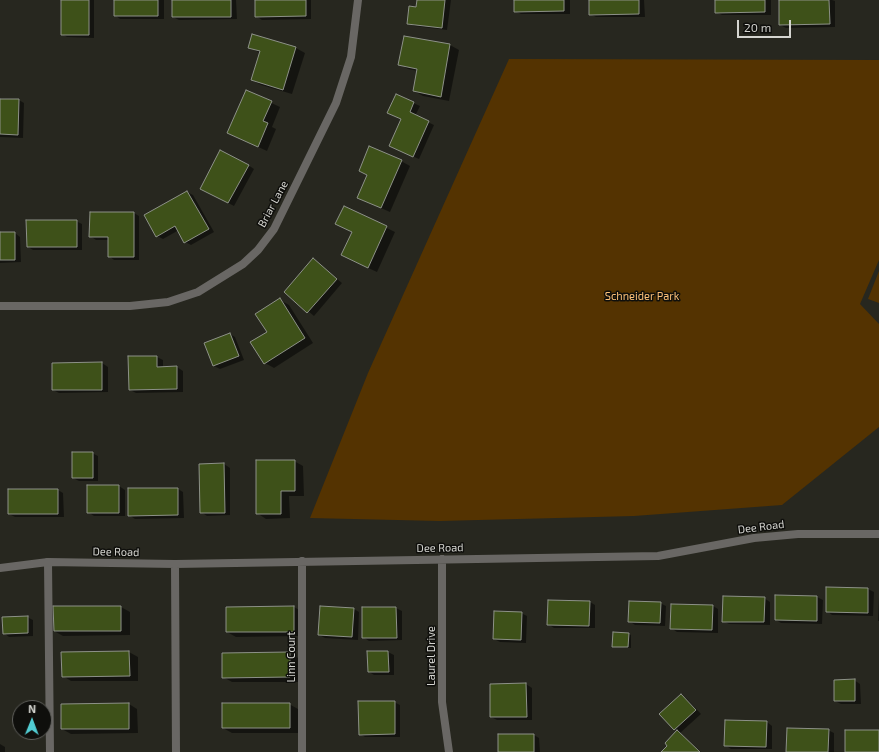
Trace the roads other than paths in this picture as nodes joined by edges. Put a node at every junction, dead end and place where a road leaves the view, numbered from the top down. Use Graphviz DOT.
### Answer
graph roads {
  1 [pos="358,0"];
  2 [pos="0,306"];
  3 [pos="879,534"];
  4 [pos="442,559"];
  5 [pos="302,561"];
  6 [pos="48,562"];
  7 [pos="175,564"];
  8 [pos="0,568"];
  9 [pos="50,752"];
  10 [pos="176,752"];
  11 [pos="302,752"];
  12 [pos="449,752"];
  1 -- 2 [label="street, Briar Lane"];
  3 -- 4 [label="street, Dee Road"];
  4 -- 5 [label="street, Dee Road"];
  4 -- 12 [label="street, Laurel Drive"];
  5 -- 7 [label="street, Dee Road"];
  5 -- 11 [label="street, Linn Court"];
  6 -- 7 [label="street, Dee Road"];
  6 -- 8 [label="street, Dee Road"];
  6 -- 9 [label="street"];
  7 -- 10 [label="street"];
}
